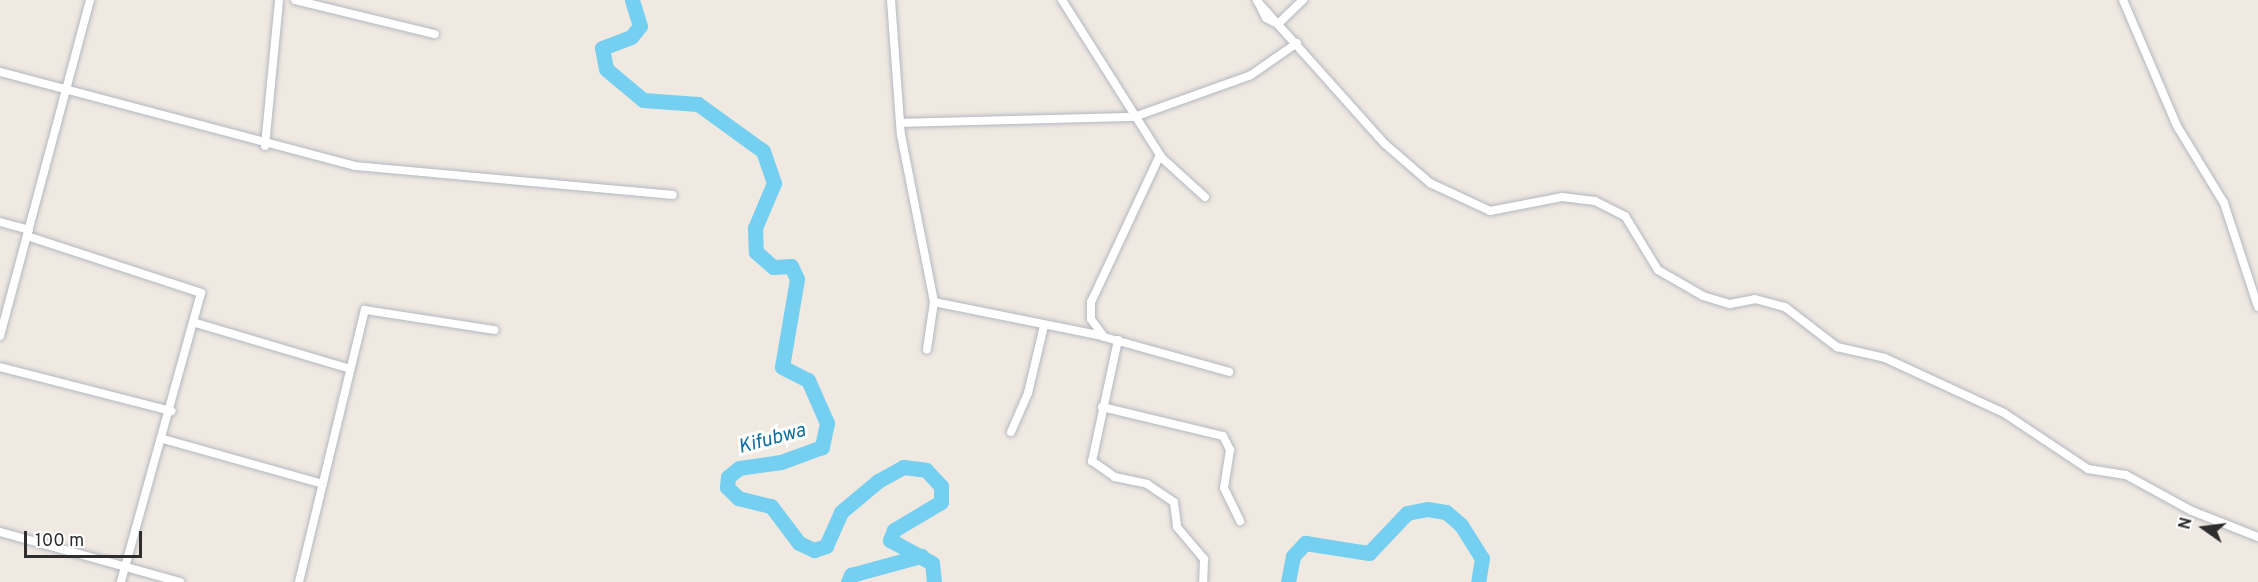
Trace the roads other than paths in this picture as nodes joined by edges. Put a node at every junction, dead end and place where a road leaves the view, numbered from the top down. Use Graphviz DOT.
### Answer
graph roads {
  1 [pos="90,0"];
  2 [pos="279,0"];
  3 [pos="295,0"];
  4 [pos="891,0"];
  5 [pos="1062,0"];
  6 [pos="1257,0"];
  7 [pos="1303,0"];
  8 [pos="2123,0"];
  9 [pos="1278,24"];
  10 [pos="435,34"];
  11 [pos="1297,43"];
  12 [pos="0,72"];
  13 [pos="69,89"];
  14 [pos="1134,117"];
  15 [pos="900,123"];
  16 [pos="265,146"];
  17 [pos="1160,155"];
  18 [pos="673,195"];
  19 [pos="1205,197"];
  20 [pos="0,222"];
  21 [pos="28,233"];
  22 [pos="934,302"];
  23 [pos="2258,307"];
  24 [pos="196,323"];
  25 [pos="1044,326"];
  26 [pos="494,330"];
  27 [pos="0,336"];
  28 [pos="1104,337"];
  29 [pos="1118,340"];
  30 [pos="927,349"];
  31 [pos="0,367"];
  32 [pos="347,368"];
  33 [pos="1229,372"];
  34 [pos="1102,407"];
  35 [pos="171,411"];
  36 [pos="1011,432"];
  37 [pos="163,439"];
  38 [pos="323,484"];
  39 [pos="1240,521"];
  40 [pos="0,532"];
  41 [pos="2258,537"];
  42 [pos="126,566"];
  43 [pos="121,582"];
  44 [pos="180,582"];
  45 [pos="299,582"];
  46 [pos="1203,582"];
  1 -- 13 [label="street"];
  2 -- 16 [label="street"];
  3 -- 10 [label="street"];
  4 -- 15 [label="street"];
  5 -- 14 [label="street"];
  6 -- 9 [label="street"];
  7 -- 9 [label="street"];
  8 -- 23 [label="street"];
  9 -- 11 [label="street"];
  11 -- 14 [label="street"];
  11 -- 41 [label="street"];
  12 -- 13 [label="street"];
  13 -- 16 [label="street"];
  13 -- 21 [label="street"];
  14 -- 15 [label="street"];
  14 -- 17 [label="street"];
  15 -- 22 [label="street"];
  16 -- 18 [label="street"];
  17 -- 19 [label="street"];
  17 -- 28 [label="street"];
  20 -- 21 [label="street"];
  21 -- 24 [label="street"];
  21 -- 27 [label="street"];
  22 -- 25 [label="street"];
  22 -- 30 [label="street"];
  24 -- 32 [label="street"];
  24 -- 35 [label="street"];
  25 -- 28 [label="street"];
  25 -- 36 [label="street"];
  26 -- 32 [label="street"];
  28 -- 29 [label="street"];
  29 -- 33 [label="street"];
  29 -- 34 [label="street"];
  31 -- 35 [label="street"];
  32 -- 38 [label="street"];
  34 -- 39 [label="street"];
  34 -- 46 [label="street"];
  35 -- 37 [label="street"];
  37 -- 38 [label="street"];
  37 -- 42 [label="street"];
  38 -- 45 [label="street"];
  40 -- 42 [label="street"];
  42 -- 43 [label="street"];
  42 -- 44 [label="street"];
}
